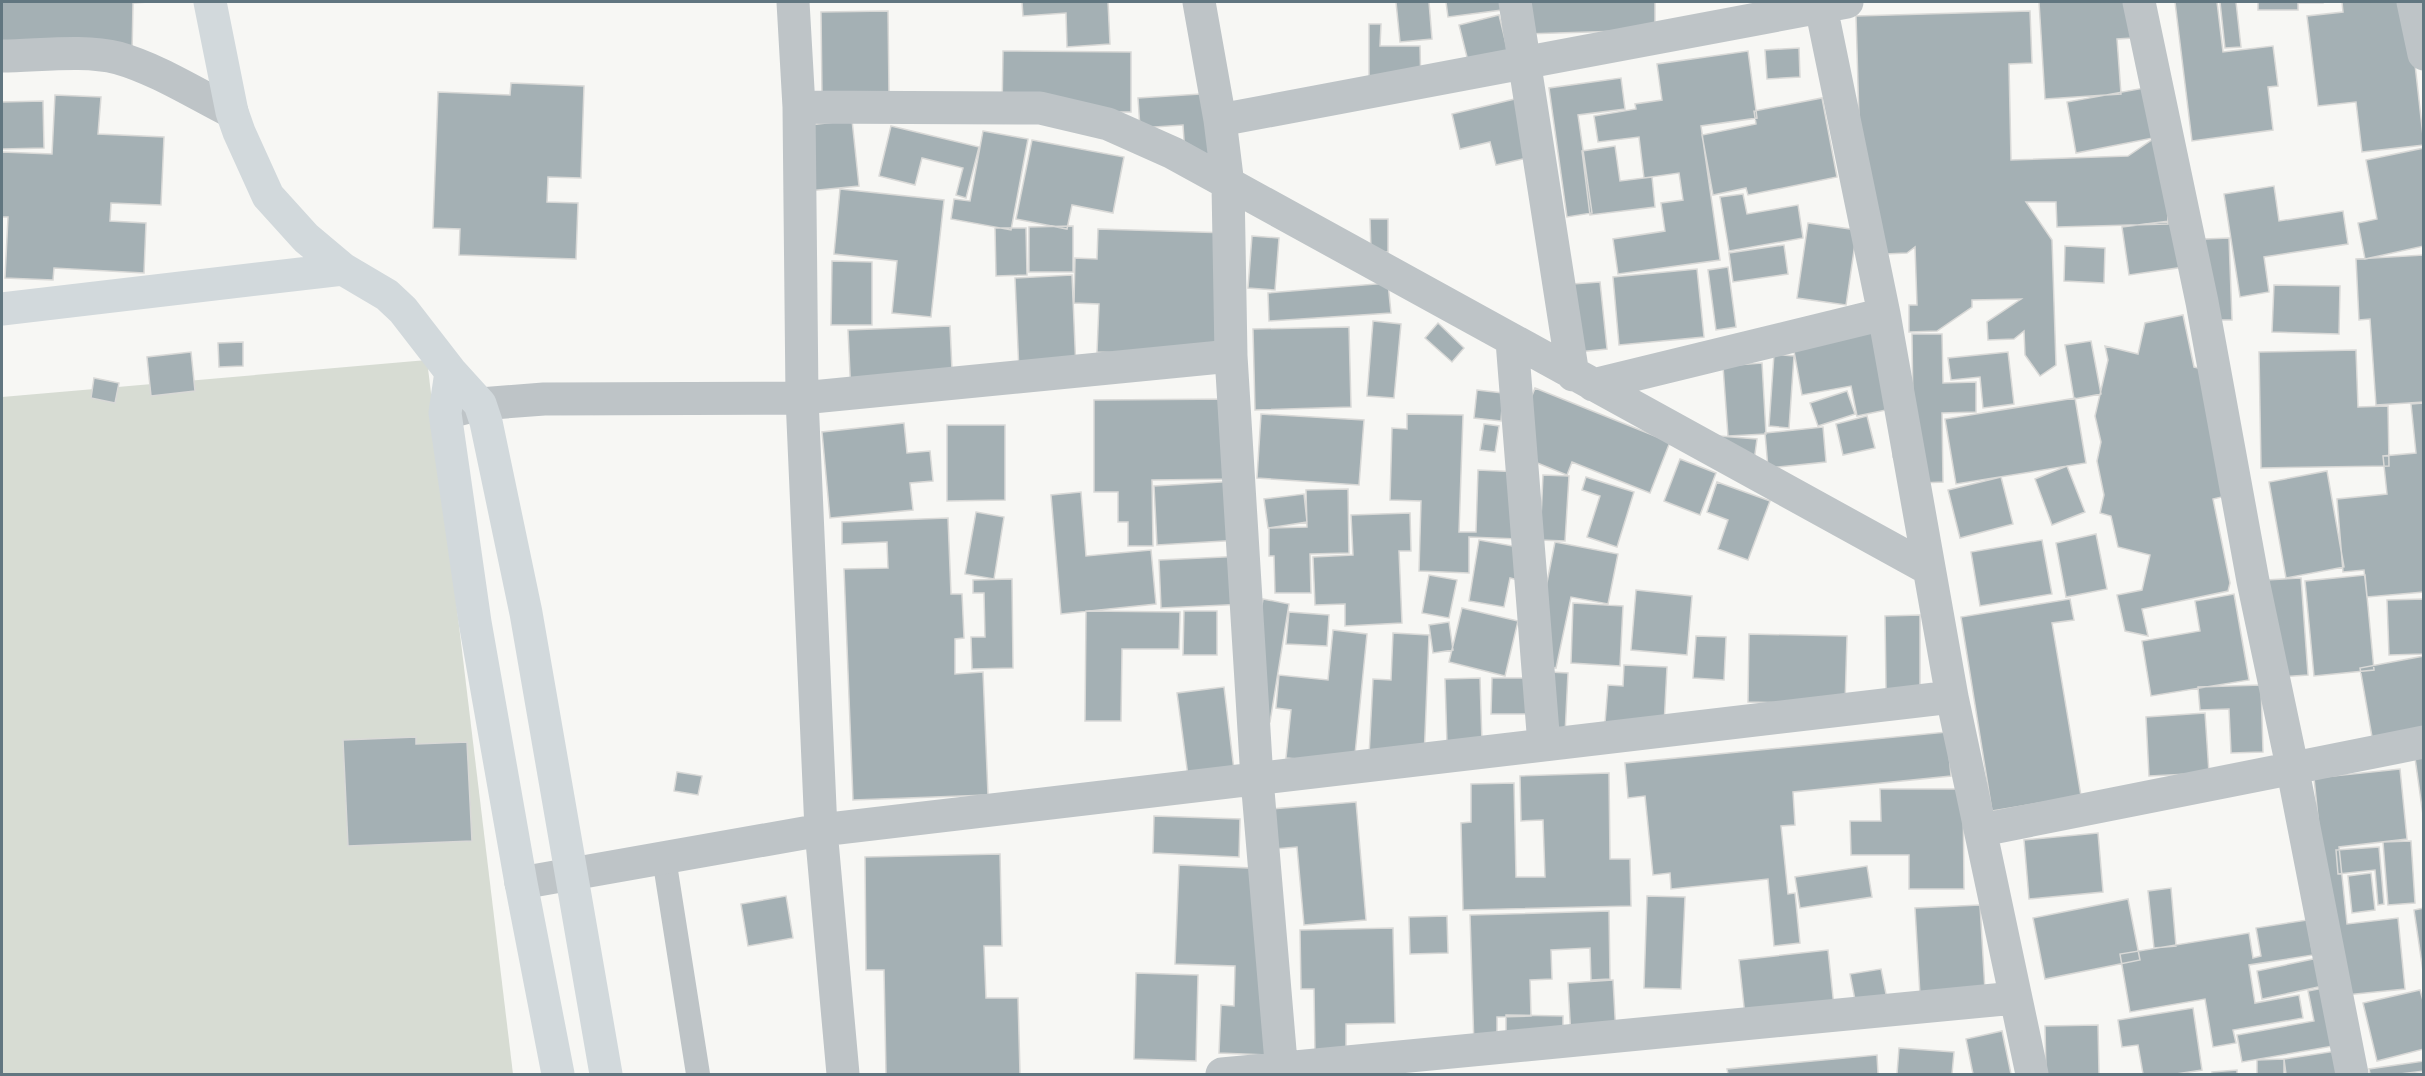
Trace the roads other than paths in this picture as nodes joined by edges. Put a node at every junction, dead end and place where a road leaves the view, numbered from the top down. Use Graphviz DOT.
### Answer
graph roads {
  1 [pos="210,2"];
  2 [pos="793,2"];
  3 [pos="1199,2"];
  4 [pos="1515,2"];
  5 [pos="2139,2"];
  6 [pos="2413,2"];
  7 [pos="1829,3"];
  8 [pos="2424,54"];
  9 [pos="2,56"];
  10 [pos="1526,64"];
  11 [pos="799,107"];
  12 [pos="232,112"];
  13 [pos="1220,120"];
  14 [pos="1228,185"];
  15 [pos="343,269"];
  16 [pos="2,309"];
  17 [pos="1884,314"];
  18 [pos="1512,341"];
  19 [pos="1231,357"];
  20 [pos="451,372"];
  21 [pos="1583,380"];
  22 [pos="802,398"];
  23 [pos="480,404"];
  24 [pos="445,413"];
  25 [pos="1929,569"];
  26 [pos="1952,696"];
  27 [pos="2424,742"];
  28 [pos="1544,745"];
  29 [pos="2292,766"];
  30 [pos="1257,778"];
  31 [pos="821,830"];
  32 [pos="1982,830"];
  33 [pos="664,858"];
  34 [pos="573,874"];
  35 [pos="521,883"];
  36 [pos="2015,998"];
  37 [pos="1282,1072"];
  38 [pos="558,1074"];
  39 [pos="606,1074"];
  40 [pos="698,1074"];
  41 [pos="843,1074"];
  42 [pos="1222,1074"];
  43 [pos="2032,1074"];
  44 [pos="2352,1074"];
  1 -- 12 [label="main road"];
  2 -- 11 [label="street"];
  3 -- 13 [label="street"];
  4 -- 10 [label="street"];
  5 -- 29 [label="street"];
  6 -- 8 [label="street"];
  7 -- 10 [label="street"];
  7 -- 17 [label="street"];
  9 -- 12 [label="street"];
  10 -- 13 [label="street"];
  10 -- 21 [label="street"];
  11 -- 14 [label="street"];
  11 -- 22 [label="street"];
  12 -- 15 [label="main road"];
  13 -- 14 [label="street"];
  14 -- 18 [label="street"];
  14 -- 19 [label="street"];
  15 -- 16 [label="main road"];
  15 -- 20 [label="main road"];
  17 -- 21 [label="street"];
  17 -- 25 [label="street"];
  18 -- 21 [label="street"];
  18 -- 28 [label="street"];
  19 -- 22 [label="street"];
  19 -- 30 [label="street"];
  20 -- 23 [label="main road"];
  20 -- 24 [label="main road"];
  21 -- 25 [label="street"];
  22 -- 23 [label="street"];
  22 -- 31 [label="street"];
  23 -- 24 [label="street"];
  23 -- 34 [label="main road"];
  24 -- 35 [label="main road"];
  25 -- 26 [label="street"];
  26 -- 28 [label="street"];
  26 -- 32 [label="street"];
  27 -- 29 [label="street"];
  28 -- 30 [label="street"];
  29 -- 32 [label="street"];
  29 -- 44 [label="street"];
  30 -- 31 [label="street"];
  30 -- 37 [label="street"];
  31 -- 33 [label="street"];
  31 -- 41 [label="street"];
  32 -- 36 [label="street"];
  33 -- 34 [label="street"];
  33 -- 40 [label="lane"];
  34 -- 35 [label="street"];
  34 -- 39 [label="main road"];
  35 -- 38 [label="main road"];
  36 -- 37 [label="street"];
  36 -- 43 [label="street"];
  37 -- 42 [label="street"];
}
